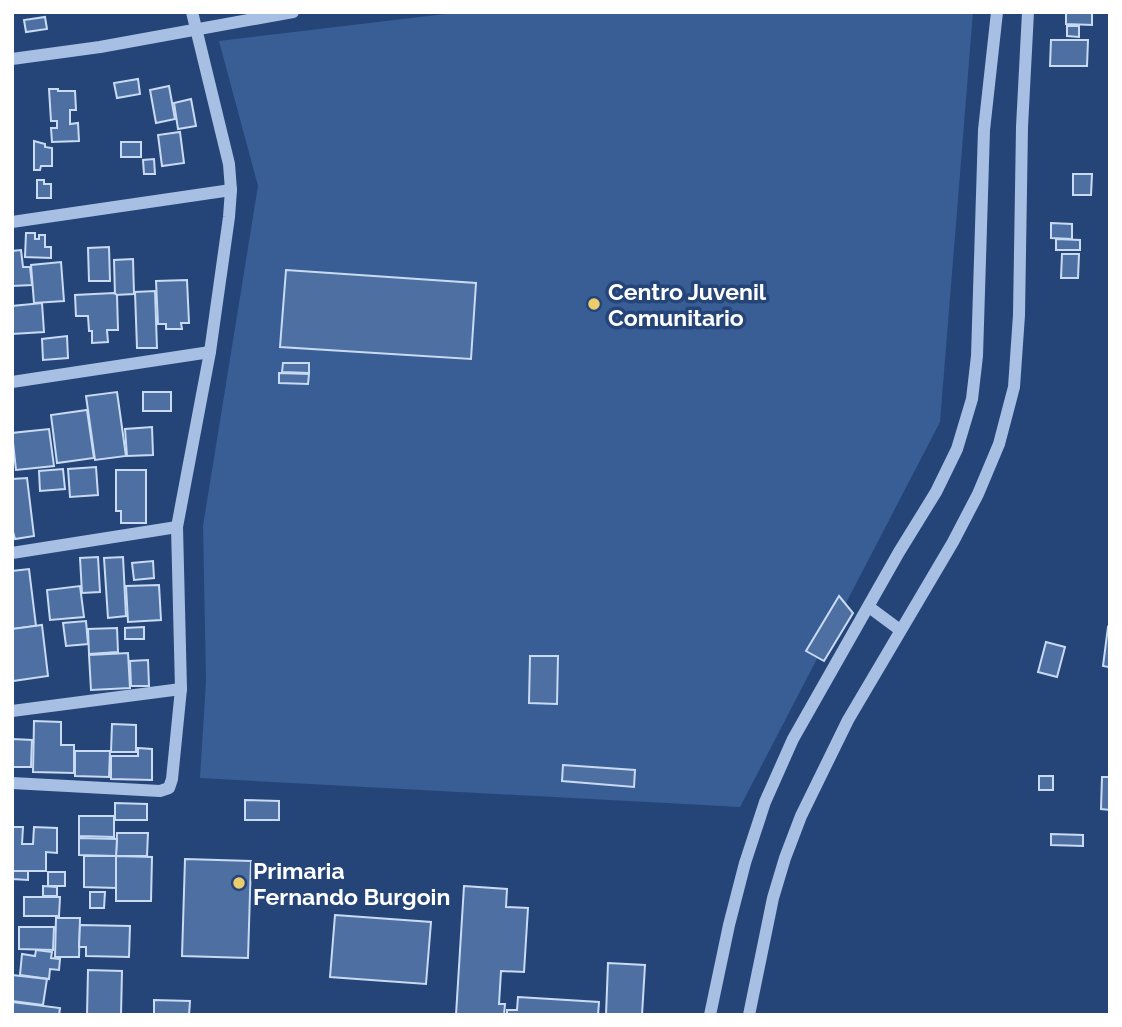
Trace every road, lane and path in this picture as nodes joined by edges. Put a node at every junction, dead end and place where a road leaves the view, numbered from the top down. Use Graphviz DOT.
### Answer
graph roads {
  1 [pos="192,12"];
  2 [pos="293,12"];
  3 [pos="996,12"];
  4 [pos="1028,12"];
  5 [pos="195,30"];
  6 [pos="12,59"];
  7 [pos="231,190"];
  8 [pos="12,222"];
  9 [pos="209,352"];
  10 [pos="12,382"];
  11 [pos="177,527"];
  12 [pos="12,553"];
  13 [pos="869,607"];
  14 [pos="900,630"];
  15 [pos="181,689"];
  16 [pos="12,711"];
  17 [pos="12,783"];
  18 [pos="710,1015"];
  19 [pos="749,1015"];
  1 -- 5 [label="street"];
  2 -- 5 [label="street"];
  3 -- 13 [label="street"];
  4 -- 14 [label="street"];
  5 -- 6 [label="street"];
  5 -- 7 [label="street"];
  7 -- 8 [label="street"];
  7 -- 9 [label="street"];
  9 -- 10 [label="street"];
  9 -- 11 [label="street"];
  11 -- 12 [label="street"];
  11 -- 15 [label="street"];
  13 -- 14 [label="street"];
  13 -- 18 [label="street"];
  14 -- 19 [label="street"];
  15 -- 16 [label="street"];
  15 -- 17 [label="street"];
}
